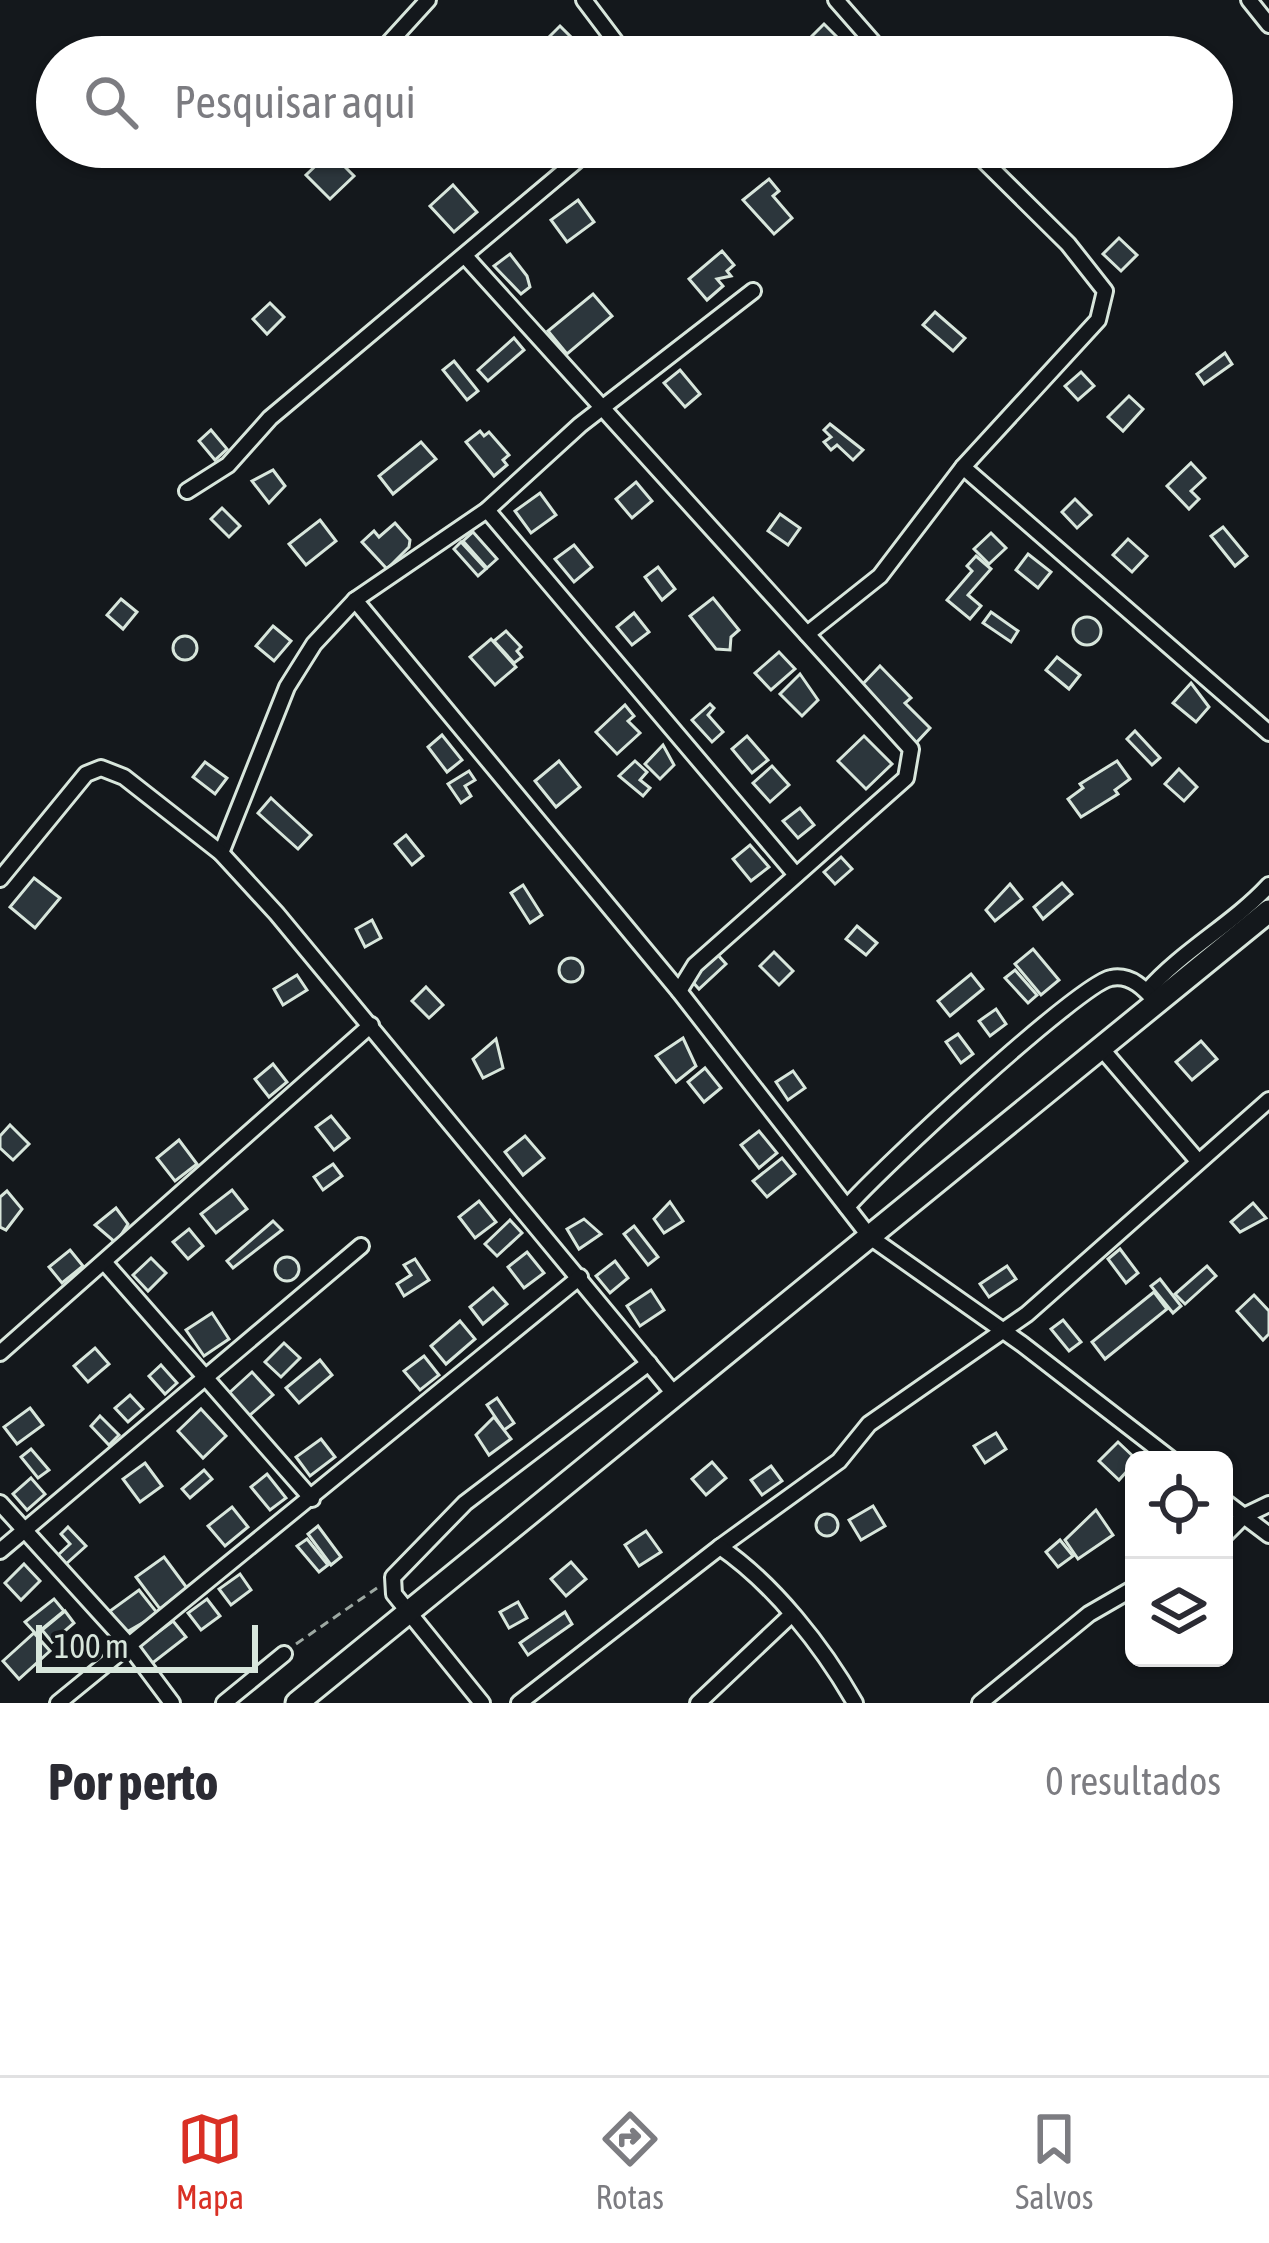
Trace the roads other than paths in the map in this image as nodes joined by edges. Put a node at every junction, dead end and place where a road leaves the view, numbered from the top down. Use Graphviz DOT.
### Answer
graph roads {
  1 [pos="428,0"];
  2 [pos="584,0"];
  3 [pos="836,0"];
  4 [pos="1250,0"];
  5 [pos="1269,25"];
  6 [pos="395,36"];
  7 [pos="611,36"];
  8 [pos="868,36"];
  9 [pos="568,168"];
  10 [pos="991,168"];
  11 [pos="464,256"];
  12 [pos="752,292"];
  13 [pos="602,409"];
  14 [pos="963,467"];
  15 [pos="187,491"];
  16 [pos="487,510"];
  17 [pos="356,600"];
  18 [pos="807,634"];
  19 [pos="1269,733"];
  20 [pos="221,854"];
  21 [pos="796,875"];
  22 [pos="0,879"];
  23 [pos="1269,885"];
  24 [pos="1269,911"];
  25 [pos="679,991"];
  26 [pos="1152,997"];
  27 [pos="371,1025"];
  28 [pos="1101,1048"];
  29 [pos="1269,1100"];
  30 [pos="1197,1160"];
  31 [pos="847,1207"];
  32 [pos="870,1237"];
  33 [pos="361,1246"];
  34 [pos="105,1263"];
  35 [pos="580,1277"];
  36 [pos="1000,1328"];
  37 [pos="0,1353"];
  38 [pos="649,1363"];
  39 [pos="206,1378"];
  40 [pos="675,1395"];
  41 [pos="1160,1451"];
  42 [pos="312,1499"];
  43 [pos="0,1503"];
  44 [pos="1269,1504"];
  45 [pos="1233,1508"];
  46 [pos="1244,1516"];
  47 [pos="1233,1527"];
  48 [pos="23,1530"];
  49 [pos="1269,1535"];
  50 [pos="720,1547"];
  51 [pos="0,1551"];
  52 [pos="1125,1593"];
  53 [pos="410,1610"];
  54 [pos="790,1616"];
  55 [pos="128,1644"];
  56 [pos="284,1654"];
  57 [pos="58,1703"];
  58 [pos="172,1703"];
  59 [pos="224,1703"];
  60 [pos="296,1703"];
  61 [pos="482,1703"];
  62 [pos="519,1703"];
  63 [pos="698,1703"];
  64 [pos="855,1703"];
  65 [pos="980,1703"];
  1 -- 6 [label="street"];
  2 -- 7 [label="street"];
  3 -- 8 [label="street"];
  4 -- 5 [label="street"];
  9 -- 11 [label="street"];
  10 -- 14 [label="street"];
  11 -- 13 [label="street"];
  11 -- 15 [label="street"];
  12 -- 13 [label="street"];
  13 -- 16 [label="street"];
  13 -- 18 [label="street"];
  14 -- 18 [label="street"];
  14 -- 19 [label="street"];
  16 -- 17 [label="street"];
  16 -- 21 [label="street"];
  17 -- 20 [label="street"];
  17 -- 25 [label="street"];
  18 -- 21 [label="street"];
  20 -- 22 [label="street"];
  20 -- 27 [label="street"];
  21 -- 25 [label="street"];
  23 -- 26 [label="street"];
  24 -- 26 [label="highway"];
  25 -- 31 [label="street"];
  26 -- 28 [label="highway"];
  26 -- 31 [label="street"];
  27 -- 34 [label="street"];
  27 -- 35 [label="street"];
  28 -- 30 [label="street"];
  28 -- 32 [label="highway"];
  29 -- 30 [label="street"];
  30 -- 36 [label="street"];
  31 -- 32 [label="street"];
  32 -- 36 [label="street"];
  32 -- 40 [label="highway"];
  33 -- 39 [label="street"];
  34 -- 37 [label="street"];
  34 -- 39 [label="street"];
  35 -- 38 [label="street"];
  35 -- 42 [label="street"];
  36 -- 41 [label="street"];
  36 -- 50 [label="street"];
  38 -- 40 [label="street"];
  38 -- 53 [label="street"];
  39 -- 42 [label="street"];
  39 -- 48 [label="street"];
  40 -- 53 [label="highway"];
  42 -- 55 [label="street"];
  43 -- 48 [label="street"];
  44 -- 46 [label="street"];
  45 -- 46 [label="street"];
  46 -- 47 [label="street"];
  46 -- 49 [label="street"];
  48 -- 51 [label="street"];
  48 -- 55 [label="street"];
  50 -- 54 [label="street"];
  50 -- 62 [label="street"];
  52 -- 65 [label="street"];
  53 -- 60 [label="highway"];
  53 -- 61 [label="street"];
  54 -- 63 [label="street"];
  54 -- 64 [label="street"];
  55 -- 57 [label="street"];
  55 -- 58 [label="street"];
  56 -- 59 [label="street"];
}
